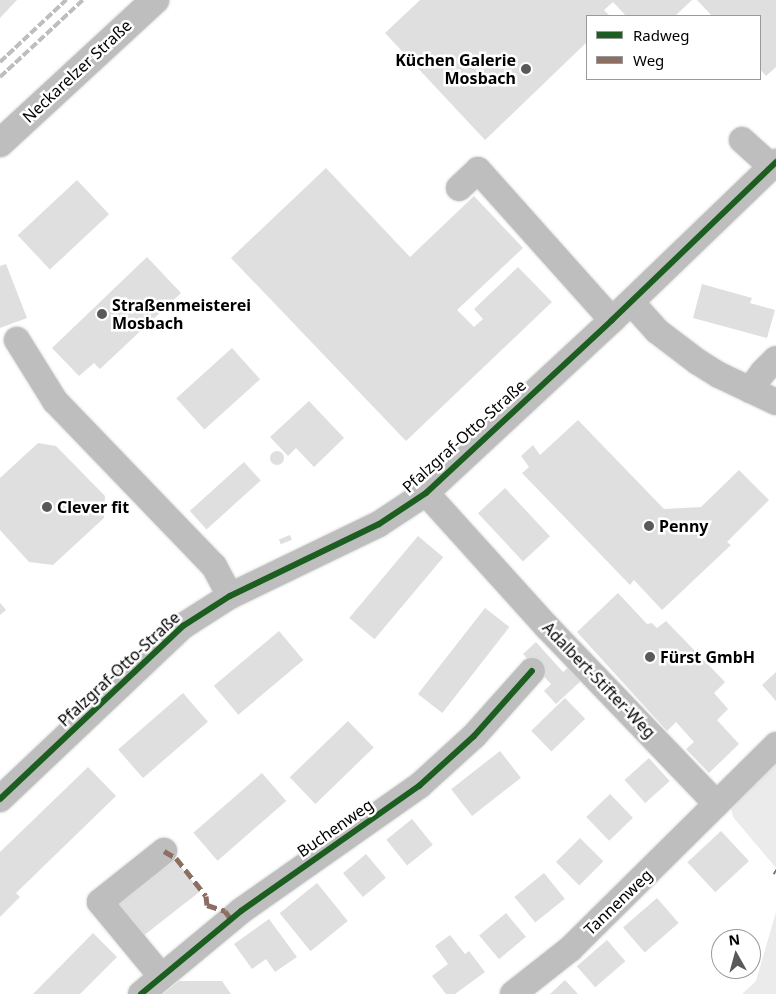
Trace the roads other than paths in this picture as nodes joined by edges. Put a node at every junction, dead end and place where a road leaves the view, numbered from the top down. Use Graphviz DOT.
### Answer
graph roads {
  1 [pos="154,0"];
  2 [pos="742,140"];
  3 [pos="0,143"];
  4 [pos="774,164"];
  5 [pos="459,188"];
  6 [pos="622,311"];
  7 [pos="17,340"];
  8 [pos="776,359"];
  9 [pos="750,390"];
  10 [pos="776,402"];
  11 [pos="426,493"];
  12 [pos="230,596"];
  13 [pos="532,671"];
  14 [pos="776,744"];
  15 [pos="0,799"];
  16 [pos="717,804"];
  17 [pos="164,851"];
  18 [pos="161,976"];
  19 [pos="141,994"];
  20 [pos="513,994"];
  1 -- 3 [label="main road, Neckarelzer Straße"];
  2 -- 4 [label="street"];
  4 -- 6 [label="street, Pfalzgraf-Otto-Straße"];
  5 -- 6 [label="street"];
  6 -- 9 [label="street"];
  6 -- 11 [label="street, Pfalzgraf-Otto-Straße"];
  7 -- 12 [label="street"];
  8 -- 9 [label="street"];
  9 -- 10 [label="street"];
  11 -- 12 [label="street, Pfalzgraf-Otto-Straße"];
  11 -- 16 [label="street, Adalbert-Stifter-Weg"];
  12 -- 15 [label="street, Pfalzgraf-Otto-Straße"];
  13 -- 18 [label="street, Buchenweg"];
  14 -- 16 [label="street"];
  16 -- 20 [label="street, Tannenweg"];
  17 -- 18 [label="street"];
  18 -- 19 [label="street, Buchenweg"];
}
